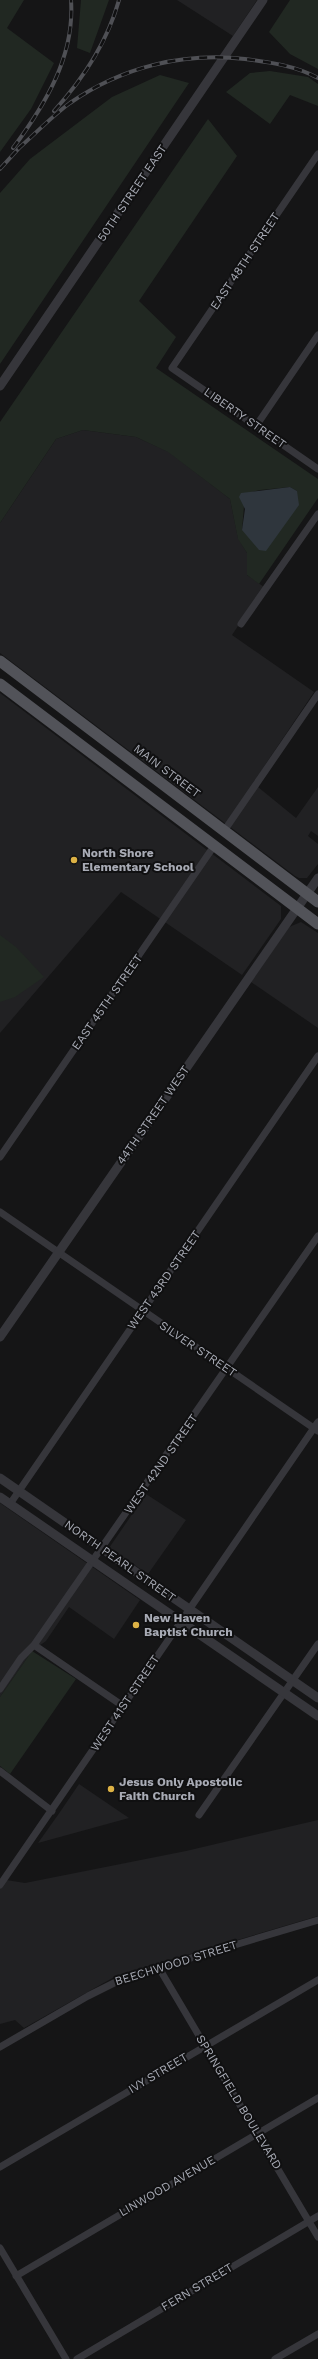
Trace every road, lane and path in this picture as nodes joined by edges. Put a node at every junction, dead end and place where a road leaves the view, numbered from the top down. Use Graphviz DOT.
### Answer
graph roads {
  1 [pos="263,0"];
  2 [pos="318,154"];
  3 [pos="318,335"];
  4 [pos="172,368"];
  5 [pos="0,386"];
  6 [pos="256,426"];
  7 [pos="318,469"];
  8 [pos="318,514"];
  9 [pos="241,624"];
  10 [pos="0,661"];
  11 [pos="0,684"];
  12 [pos="318,694"];
  13 [pos="224,831"];
  14 [pos="214,846"];
  15 [pos="318,878"];
  16 [pos="307,893"];
  17 [pos="318,902"];
  18 [pos="296,908"];
  19 [pos="318,924"];
  20 [pos="318,1056"];
  21 [pos="0,1157"];
  22 [pos="0,1212"];
  23 [pos="318,1236"];
  24 [pos="58,1253"];
  25 [pos="143,1310"];
  26 [pos="0,1337"];
  27 [pos="227,1368"];
  28 [pos="317,1427"];
  29 [pos="0,1478"];
  30 [pos="19,1491"];
  31 [pos="0,1497"];
  32 [pos="10,1504"];
  33 [pos="102,1549"];
  34 [pos="93,1561"];
  35 [pos="190,1609"];
  36 [pos="181,1622"];
  37 [pos="318,1644"];
  38 [pos="34,1646"];
  39 [pos="293,1680"];
  40 [pos="0,1689"];
  41 [pos="284,1693"];
  42 [pos="318,1698"];
  43 [pos="123,1706"];
  44 [pos="318,1716"];
  45 [pos="0,1771"];
  46 [pos="52,1811"];
  47 [pos="198,1815"];
  48 [pos="0,1885"];
  49 [pos="318,1920"];
  50 [pos="159,1968"];
  51 [pos="318,1980"];
  52 [pos="205,2045"];
  53 [pos="0,2047"];
  54 [pos="318,2098"];
  55 [pos="258,2133"];
  56 [pos="0,2167"];
  57 [pos="318,2216"];
  58 [pos="309,2221"];
  59 [pos="318,2237"];
  60 [pos="0,2248"];
  61 [pos="16,2276"];
  62 [pos="318,2334"];
  63 [pos="66,2359"];
  64 [pos="77,2359"];
  65 [pos="275,2359"];
  1 -- 5 [label="street, 50TH STREET EAST"];
  2 -- 4 [label="street, EAST 48TH STREET"];
  3 -- 6 [label="street"];
  4 -- 6 [label="street, LIBERTY STREET"];
  6 -- 7 [label="street, LIBERTY STREET"];
  8 -- 9 [label="street"];
  10 -- 13 [label="main road, MAIN STREET"];
  11 -- 14 [label="main road"];
  12 -- 13 [label="street"];
  13 -- 16 [label="main road, MAIN STREET"];
  14 -- 18 [label="main road"];
  14 -- 21 [label="street, EAST 45TH STREET"];
  15 -- 16 [label="street, 44TH STREET WEST"];
  16 -- 17 [label="main road, MAIN STREET"];
  16 -- 18 [label="street, 44TH STREET WEST"];
  18 -- 19 [label="main road"];
  18 -- 24 [label="street, 44TH STREET WEST"];
  20 -- 25 [label="street, WEST 43RD STREET"];
  22 -- 24 [label="street, SILVER STREET"];
  23 -- 27 [label="street, WEST 42ND STREET"];
  24 -- 25 [label="street, SILVER STREET"];
  24 -- 26 [label="street, 44TH STREET WEST"];
  25 -- 27 [label="street, SILVER STREET"];
  25 -- 30 [label="street, WEST 43RD STREET"];
  27 -- 28 [label="street, SILVER STREET"];
  27 -- 33 [label="street, WEST 42ND STREET"];
  28 -- 35 [label="street, WEST 41ST STREET"];
  29 -- 30 [label="street, NORTH PEARL STREET"];
  30 -- 32 [label="street, WEST 43RD STREET"];
  30 -- 33 [label="street, NORTH PEARL STREET"];
  31 -- 32 [label="street, NORTH PEARL STREET"];
  32 -- 34 [label="street, NORTH PEARL STREET"];
  33 -- 34 [label="street, WEST 42ND STREET"];
  33 -- 35 [label="street, NORTH PEARL STREET"];
  34 -- 36 [label="street, NORTH PEARL STREET"];
  34 -- 38 [label="street, WEST 42ND STREET"];
  35 -- 36 [label="street, WEST 41ST STREET"];
  35 -- 39 [label="street, NORTH PEARL STREET"];
  36 -- 41 [label="street, NORTH PEARL STREET"];
  36 -- 43 [label="street, WEST 41ST STREET"];
  37 -- 39 [label="street"];
  38 -- 40 [label="street, WEST 42ND STREET"];
  38 -- 43 [label="street"];
  39 -- 41 [label="street"];
  39 -- 42 [label="street, NORTH PEARL STREET"];
  41 -- 44 [label="street, NORTH PEARL STREET"];
  41 -- 47 [label="street"];
  43 -- 46 [label="street, WEST 41ST STREET"];
  45 -- 46 [label="street"];
  46 -- 48 [label="street, WEST 41ST STREET"];
  49 -- 50 [label="street, BEECHWOOD STREET"];
  50 -- 52 [label="street, SPRINGFIELD BOULEVARD"];
  50 -- 53 [label="street, BEECHWOOD STREET"];
  51 -- 52 [label="street, IVY STREET"];
  52 -- 55 [label="street, SPRINGFIELD BOULEVARD"];
  52 -- 56 [label="street, IVY STREET"];
  54 -- 55 [label="street, LINWOOD AVENUE"];
  55 -- 58 [label="street, SPRINGFIELD BOULEVARD"];
  55 -- 61 [label="street, LINWOOD AVENUE"];
  57 -- 58 [label="street, FERN STREET"];
  58 -- 59 [label="street, SPRINGFIELD BOULEVARD"];
  58 -- 64 [label="street, FERN STREET"];
  60 -- 61 [label="street"];
  61 -- 63 [label="street"];
  62 -- 65 [label="street"];
}
